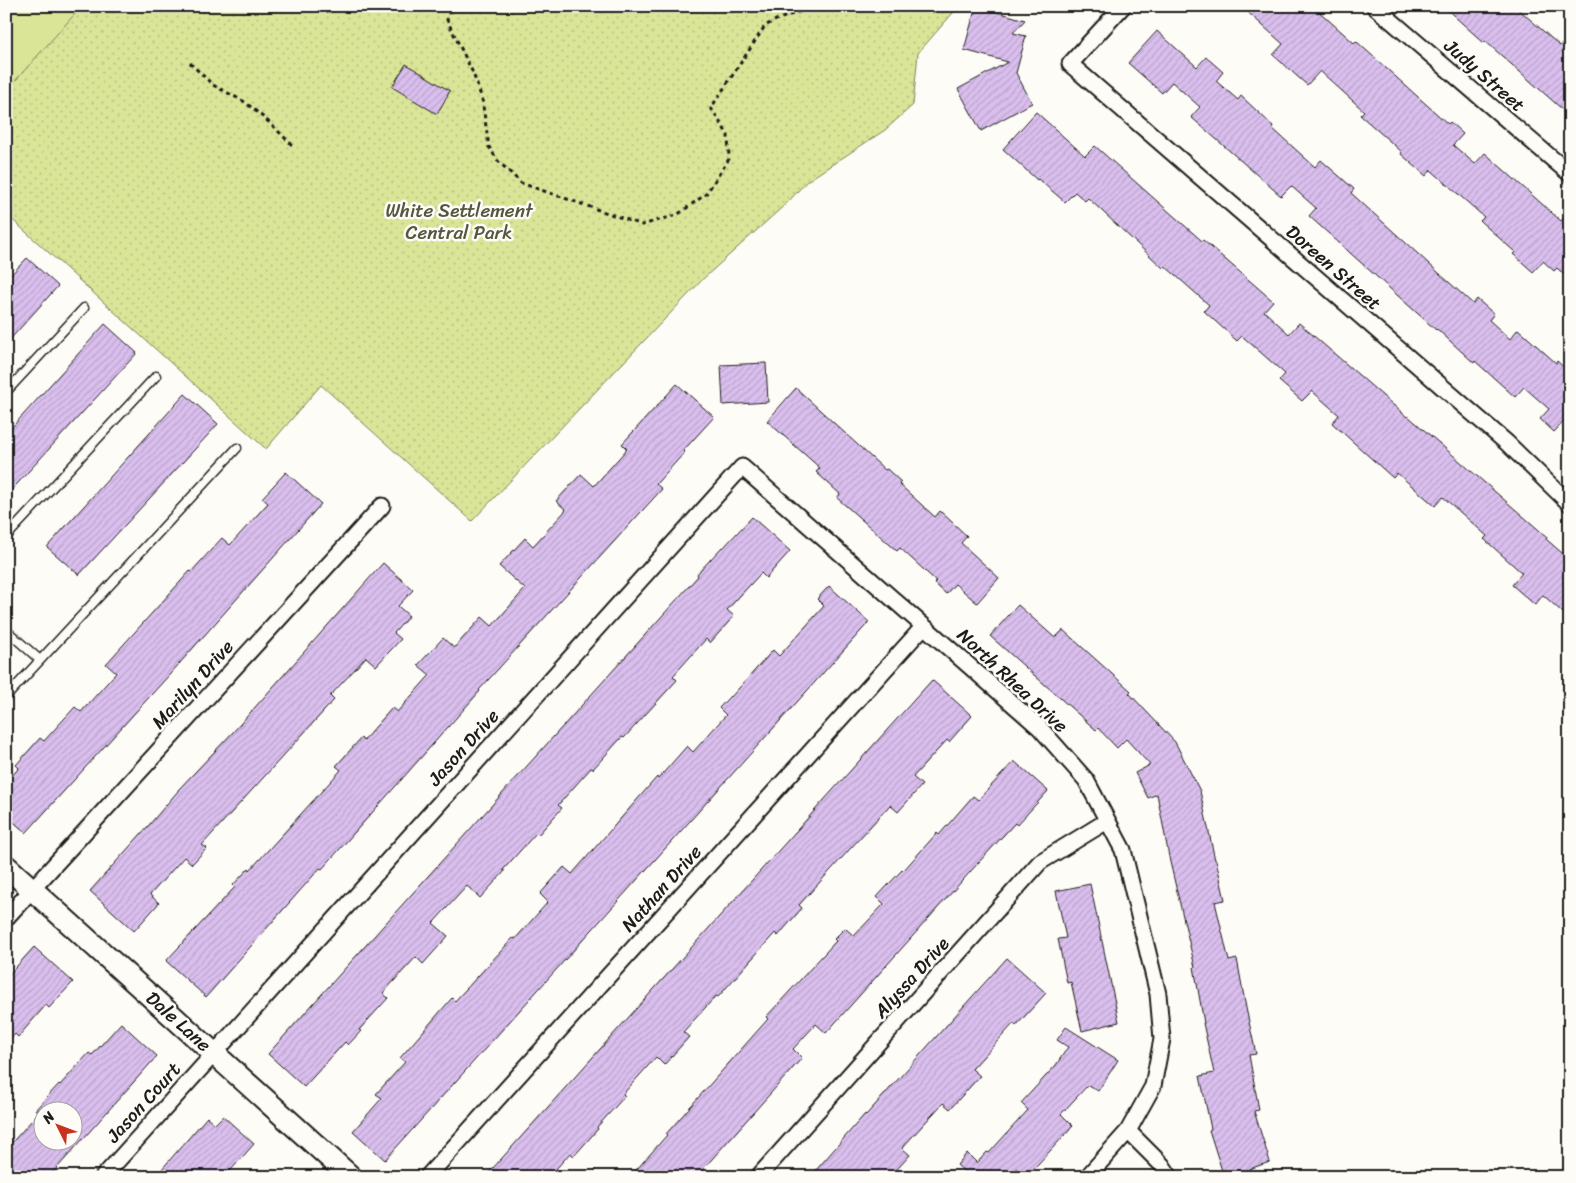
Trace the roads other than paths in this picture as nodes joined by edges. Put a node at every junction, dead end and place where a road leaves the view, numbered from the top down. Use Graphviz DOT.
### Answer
graph roads {
  1 [pos="1123,6"];
  2 [pos="1374,6"];
  3 [pos="1570,174"];
  4 [pos="84,308"];
  5 [pos="156,376"];
  6 [pos="6,392"];
  7 [pos="237,448"];
  8 [pos="742,468"];
  9 [pos="1570,504"];
  10 [pos="382,506"];
  11 [pos="6,538"];
  12 [pos="924,626"];
  13 [pos="6,630"];
  14 [pos="40,660"];
  15 [pos="6,697"];
  16 [pos="1107,821"];
  17 [pos="6,866"];
  18 [pos="32,889"];
  19 [pos="6,918"];
  20 [pos="214,1053"];
  21 [pos="1128,1131"];
  22 [pos="103,1177"];
  23 [pos="351,1177"];
  24 [pos="427,1177"];
  25 [pos="758,1177"];
  26 [pos="1087,1177"];
  27 [pos="1170,1177"];
  1 -- 9 [label="street, Doreen Street"];
  2 -- 3 [label="street, Judy Street"];
  4 -- 6 [label="lane"];
  5 -- 11 [label="lane"];
  7 -- 14 [label="lane"];
  8 -- 12 [label="street, North Rhea Drive"];
  8 -- 20 [label="street, Jason Drive"];
  10 -- 18 [label="street, Marilyn Drive"];
  12 -- 16 [label="street, North Rhea Drive"];
  12 -- 24 [label="street, Nathan Drive"];
  13 -- 14 [label="lane"];
  14 -- 15 [label="lane"];
  16 -- 21 [label="street, North Rhea Drive"];
  16 -- 25 [label="street, Alyssa Drive"];
  17 -- 18 [label="street, Dale Lane"];
  18 -- 19 [label="street, Marilyn Drive"];
  18 -- 20 [label="street, Dale Lane"];
  20 -- 22 [label="street, Jason Court"];
  20 -- 23 [label="street, Dale Lane"];
  21 -- 26 [label="street, North Rhea Drive"];
  21 -- 27 [label="street"];
}
